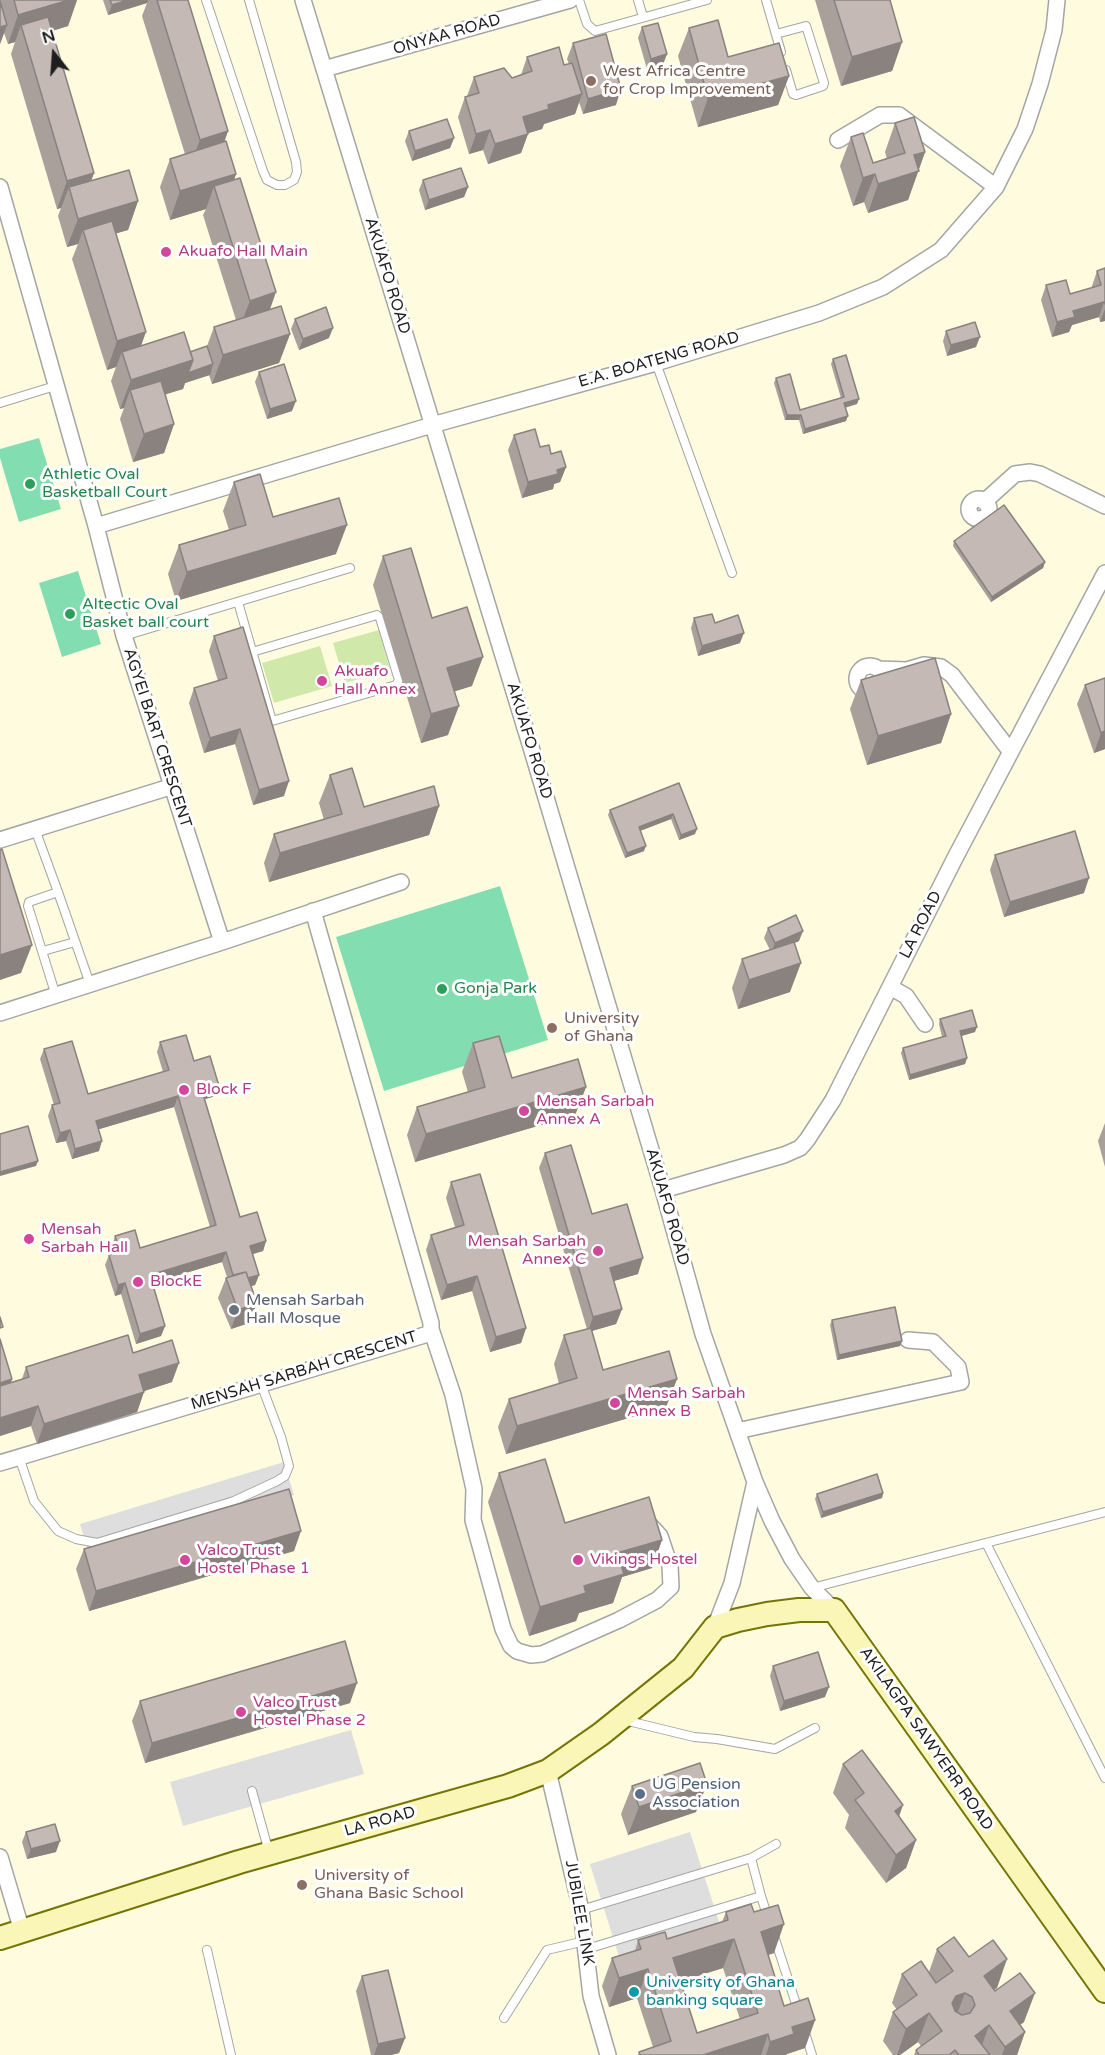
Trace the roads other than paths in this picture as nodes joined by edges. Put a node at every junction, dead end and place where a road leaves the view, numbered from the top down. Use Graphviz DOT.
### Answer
graph roads {
  1 [pos="206,0"];
  2 [pos="249,0"];
  3 [pos="303,0"];
  4 [pos="570,0"];
  5 [pos="579,0"];
  6 [pos="638,0"];
  7 [pos="707,0"];
  8 [pos="766,0"];
  9 [pos="1057,0"];
  10 [pos="643,17"];
  11 [pos="776,34"];
  12 [pos="324,69"];
  13 [pos="838,141"];
  14 [pos="0,187"];
  15 [pos="996,187"];
  16 [pos="656,363"];
  17 [pos="55,386"];
  18 [pos="0,403"];
  19 [pos="432,425"];
  20 [pos="984,502"];
  21 [pos="1105,506"];
  22 [pos="96,526"];
  23 [pos="350,568"];
  24 [pos="732,573"];
  25 [pos="1105,573"];
  26 [pos="238,602"];
  27 [pos="124,636"];
  28 [pos="252,652"];
  29 [pos="879,669"];
  30 [pos="1010,751"];
  31 [pos="173,786"];
  32 [pos="35,829"];
  33 [pos="0,840"];
  34 [pos="401,882"];
  35 [pos="58,892"];
  36 [pos="313,911"];
  37 [pos="75,942"];
  38 [pos="222,942"];
  39 [pos="42,951"];
  40 [pos="90,984"];
  41 [pos="890,987"];
  42 [pos="56,996"];
  43 [pos="0,1012"];
  44 [pos="925,1024"];
  45 [pos="663,1190"];
  46 [pos="431,1329"];
  47 [pos="908,1340"];
  48 [pos="261,1384"];
  49 [pos="737,1431"];
  50 [pos="19,1457"];
  51 [pos="0,1462"];
  52 [pos="755,1482"];
  53 [pos="1105,1512"];
  54 [pos="645,1520"];
  55 [pos="986,1543"];
  56 [pos="812,1588"];
  57 [pos="834,1610"];
  58 [pos="715,1627"];
  59 [pos="620,1719"];
  60 [pos="815,1728"];
  61 [pos="548,1771"];
  62 [pos="1105,1778"];
  63 [pos="252,1791"];
  64 [pos="776,1844"];
  65 [pos="270,1853"];
  66 [pos="0,1857"];
  67 [pos="751,1858"];
  68 [pos="761,1896"];
  69 [pos="581,1910"];
  70 [pos="22,1931"];
  71 [pos="0,1938"];
  72 [pos="587,1945"];
  73 [pos="207,1950"];
  74 [pos="1105,1991"];
  75 [pos="504,2018"];
  76 [pos="231,2055"];
  77 [pos="608,2055"];
  78 [pos="812,2055"];
  1 -- 2 [label="lane"];
  3 -- 12 [label="street, AKUAFO ROAD"];
  4 -- 12 [label="street, ONYAA ROAD"];
  5 -- 10 [label="lane"];
  6 -- 10 [label="lane"];
  7 -- 10 [label="lane"];
  8 -- 11 [label="lane"];
  9 -- 15 [label="street, E.A. BOATENG ROAD"];
  11 -- 11 [label="lane"];
  12 -- 19 [label="street, AKUAFO ROAD"];
  13 -- 15 [label="street"];
  14 -- 17 [label="street, AGYEI BART CRESCENT"];
  15 -- 16 [label="street, E.A. BOATENG ROAD"];
  16 -- 19 [label="street, E.A. BOATENG ROAD"];
  16 -- 24 [label="lane"];
  17 -- 18 [label="lane"];
  17 -- 22 [label="street, AGYEI BART CRESCENT"];
  19 -- 22 [label="street, E.A. BOATENG ROAD"];
  19 -- 45 [label="street, AKUAFO ROAD"];
  20 -- 21 [label="street"];
  22 -- 27 [label="street, AGYEI BART CRESCENT"];
  23 -- 26 [label="lane"];
  25 -- 30 [label="street, LA ROAD"];
  26 -- 27 [label="lane"];
  26 -- 28 [label="lane"];
  27 -- 31 [label="street, AGYEI BART CRESCENT"];
  28 -- 28 [label="lane"];
  29 -- 30 [label="street"];
  30 -- 41 [label="street, LA ROAD"];
  31 -- 32 [label="street"];
  31 -- 38 [label="street, AGYEI BART CRESCENT"];
  32 -- 33 [label="street"];
  32 -- 35 [label="lane"];
  34 -- 36 [label="street"];
  35 -- 37 [label="lane"];
  35 -- 39 [label="lane"];
  36 -- 38 [label="street"];
  36 -- 46 [label="street, MENSAH SARBAH CRESCENT"];
  37 -- 39 [label="lane"];
  37 -- 40 [label="lane"];
  38 -- 40 [label="street"];
  39 -- 42 [label="lane"];
  40 -- 42 [label="street"];
  41 -- 44 [label="street"];
  41 -- 45 [label="street, LA ROAD"];
  42 -- 43 [label="street"];
  45 -- 49 [label="street, AKUAFO ROAD"];
  46 -- 48 [label="street, MENSAH SARBAH CRESCENT"];
  46 -- 54 [label="street"];
  47 -- 49 [label="street"];
  48 -- 50 [label="street, MENSAH SARBAH CRESCENT"];
  48 -- 50 [label="lane"];
  49 -- 52 [label="street, AKUAFO ROAD"];
  50 -- 51 [label="street, MENSAH SARBAH CRESCENT"];
  52 -- 56 [label="street, AKILAGPA SAWYERR ROAD"];
  52 -- 58 [label="street, LA ROAD"];
  53 -- 55 [label="lane"];
  55 -- 56 [label="lane"];
  55 -- 62 [label="lane"];
  56 -- 57 [label="street, AKILAGPA SAWYERR ROAD"];
  57 -- 58 [label="street"];
  57 -- 74 [label="street, AKILAGPA SAWYERR ROAD"];
  58 -- 59 [label="street, LA ROAD"];
  59 -- 60 [label="lane"];
  59 -- 61 [label="street, LA ROAD"];
  61 -- 65 [label="street, LA ROAD"];
  61 -- 69 [label="street, JUBILEE LINK"];
  63 -- 65 [label="lane"];
  64 -- 67 [label="lane"];
  65 -- 70 [label="street, LA ROAD"];
  66 -- 70 [label="street"];
  67 -- 68 [label="lane"];
  67 -- 69 [label="lane"];
  68 -- 72 [label="lane"];
  68 -- 78 [label="lane"];
  69 -- 72 [label="street, JUBILEE LINK"];
  70 -- 71 [label="street, LA ROAD"];
  72 -- 75 [label="lane"];
  72 -- 77 [label="street, JUBILEE LINK"];
  73 -- 76 [label="lane"];
}
